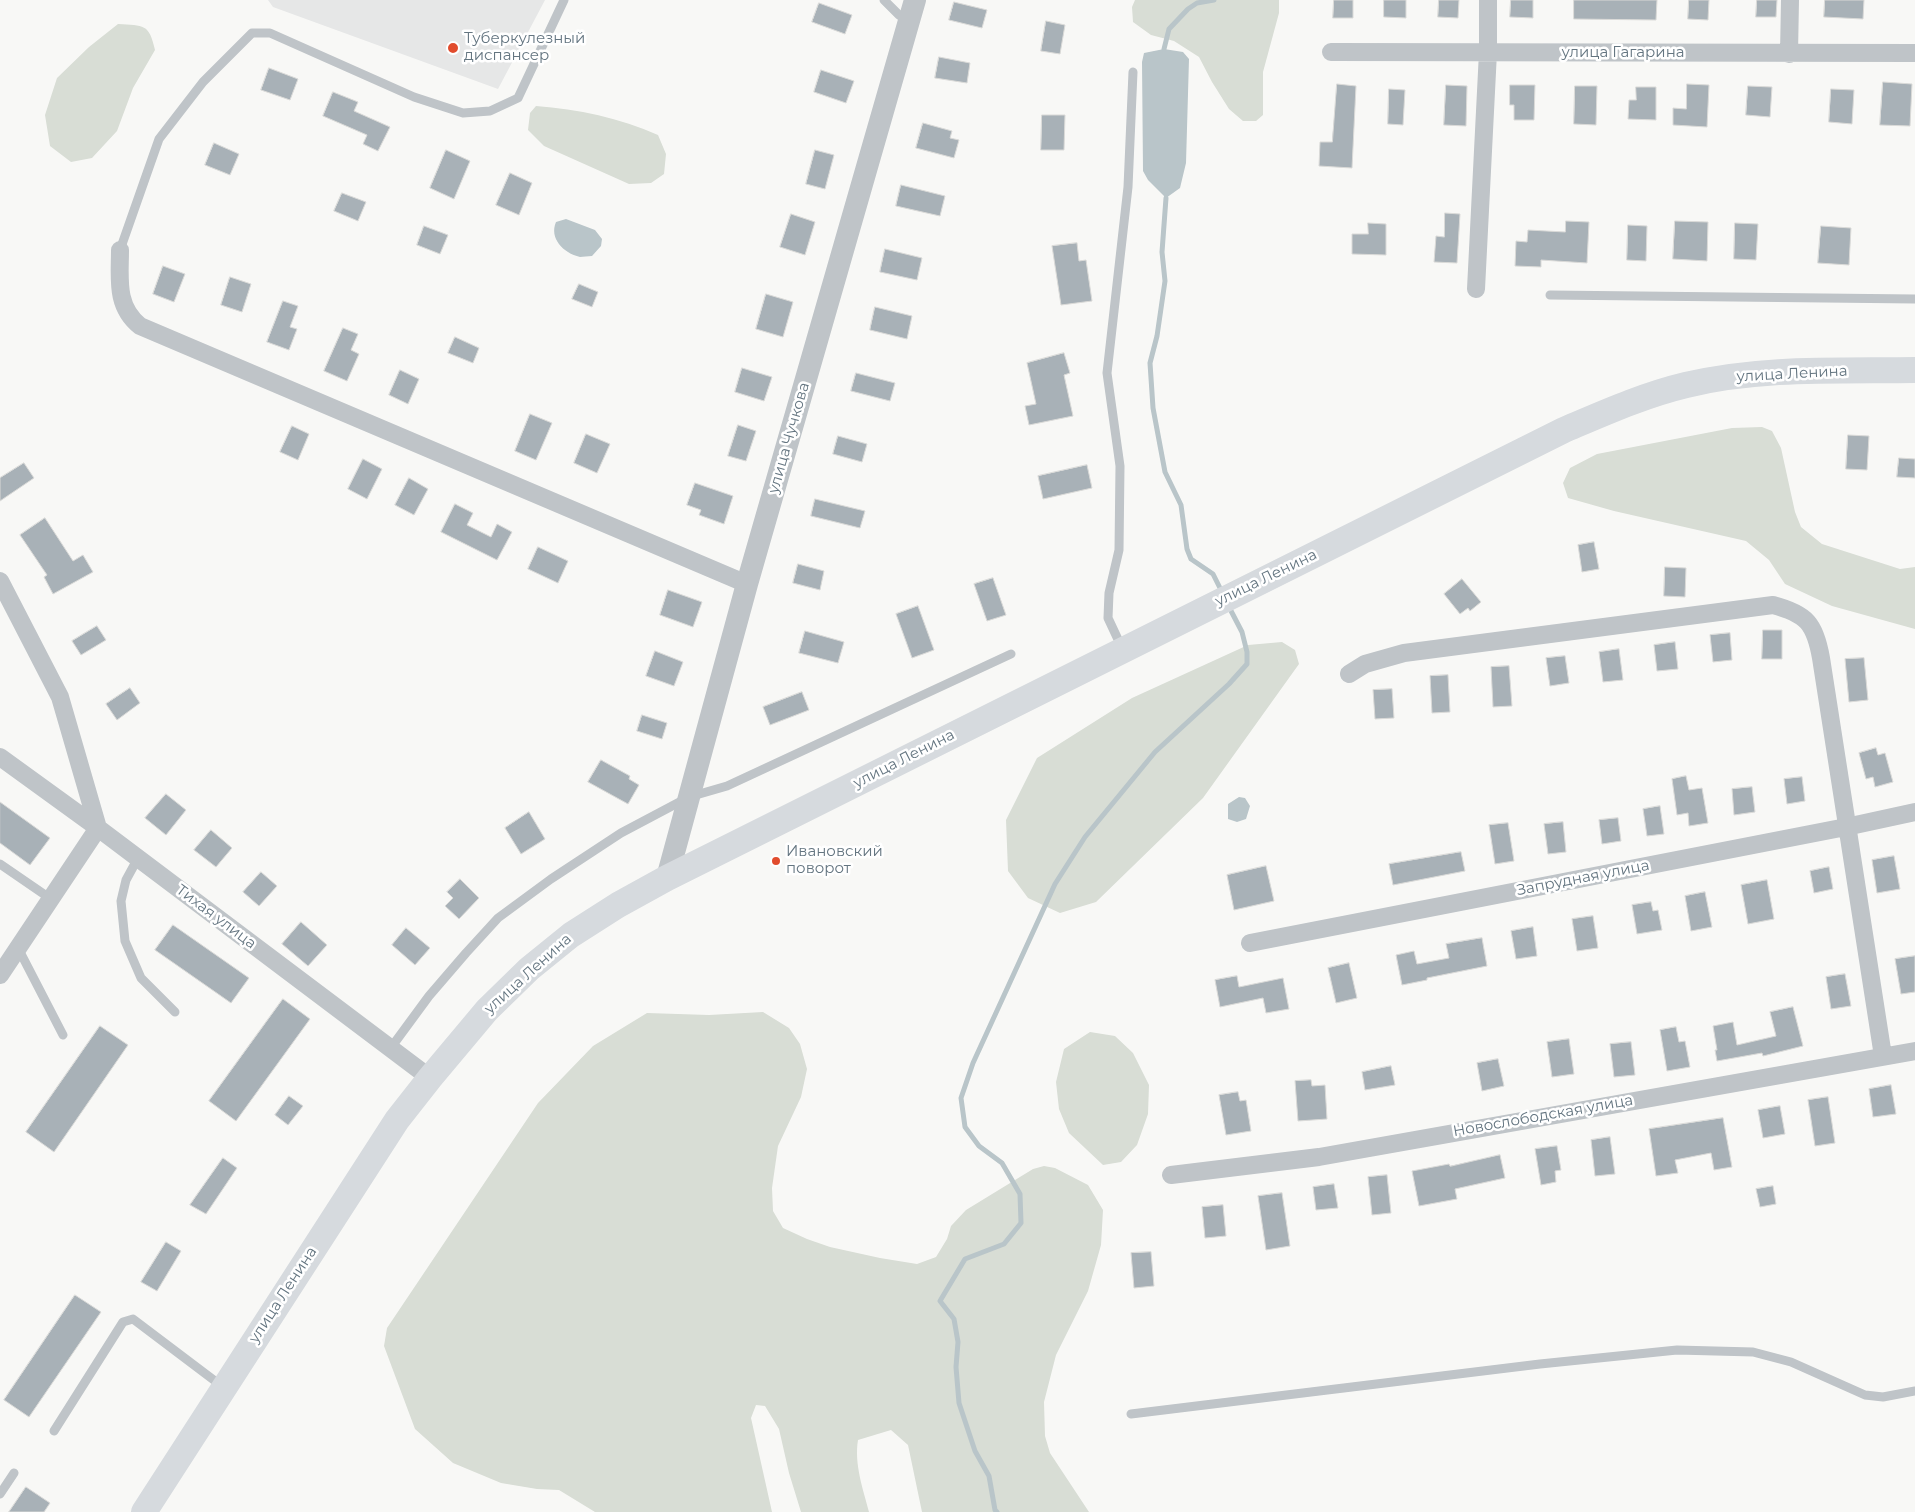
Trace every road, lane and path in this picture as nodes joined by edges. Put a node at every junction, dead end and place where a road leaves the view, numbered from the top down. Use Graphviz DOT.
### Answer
graph roads {
  1 [pos="564,0"];
  2 [pos="884,0"];
  3 [pos="915,0"];
  4 [pos="1488,0"];
  5 [pos="1790,0"];
  6 [pos="909,22"];
  7 [pos="1331,52"];
  8 [pos="1488,52"];
  9 [pos="1915,52"];
  10 [pos="1789,54"];
  11 [pos="1133,72"];
  12 [pos="120,250"];
  13 [pos="1476,289"];
  14 [pos="1550,296"];
  15 [pos="1915,299"];
  16 [pos="1915,370"];
  17 [pos="0,581"];
  18 [pos="747,584"];
  19 [pos="1123,649"];
  20 [pos="1011,654"];
  21 [pos="1349,674"];
  22 [pos="0,757"];
  23 [pos="689,797"];
  24 [pos="1915,812"];
  25 [pos="1846,827"];
  26 [pos="98,828"];
  27 [pos="138,858"];
  28 [pos="0,864"];
  29 [pos="667,878"];
  30 [pos="51,899"];
  31 [pos="1250,943"];
  32 [pos="18,948"];
  33 [pos="0,975"];
  34 [pos="175,1012"];
  35 [pos="63,1035"];
  36 [pos="390,1049"];
  37 [pos="1915,1051"];
  38 [pos="1883,1056"];
  39 [pos="430,1078"];
  40 [pos="1171,1175"];
  41 [pos="223,1387"];
  42 [pos="1915,1391"];
  43 [pos="1131,1414"];
  44 [pos="54,1431"];
  45 [pos="14,1473"];
  46 [pos="0,1494"];
  47 [pos="144,1512"];
  1 -- 12 [label="lane"];
  2 -- 6 [label="lane"];
  3 -- 6 [label="street, улица Чучкова"];
  4 -- 8 [label="street"];
  5 -- 10 [label="street"];
  6 -- 18 [label="street, улица Чучкова"];
  7 -- 8 [label="street, улица Гагарина"];
  8 -- 10 [label="street, улица Гагарина"];
  8 -- 13 [label="street"];
  9 -- 10 [label="street, улица Гагарина"];
  11 -- 19 [label="lane"];
  12 -- 18 [label="street"];
  14 -- 15 [label="lane"];
  16 -- 19 [label="main road, улица Ленина"];
  17 -- 26 [label="street"];
  18 -- 23 [label="street, улица Чучкова"];
  19 -- 29 [label="main road, улица Ленина"];
  20 -- 23 [label="lane"];
  21 -- 25 [label="street"];
  22 -- 26 [label="street, Тихая улица"];
  23 -- 29 [label="street, улица Чучкова"];
  23 -- 36 [label="lane"];
  24 -- 25 [label="street, Запрудная улица"];
  25 -- 31 [label="street, Запрудная улица"];
  25 -- 38 [label="street"];
  26 -- 27 [label="street, Тихая улица"];
  26 -- 30 [label="street"];
  27 -- 34 [label="lane"];
  27 -- 36 [label="street, Тихая улица"];
  28 -- 30 [label="lane"];
  29 -- 39 [label="main road, улица Ленина"];
  30 -- 32 [label="street"];
  32 -- 33 [label="street"];
  32 -- 35 [label="lane"];
  36 -- 39 [label="street, Тихая улица"];
  37 -- 38 [label="street, Новослободская улица"];
  38 -- 40 [label="street, Новослободская улица"];
  39 -- 41 [label="main road, улица Ленина"];
  41 -- 44 [label="lane"];
  41 -- 47 [label="main road, улица Ленина"];
  42 -- 43 [label="lane"];
  45 -- 46 [label="lane"];
}
